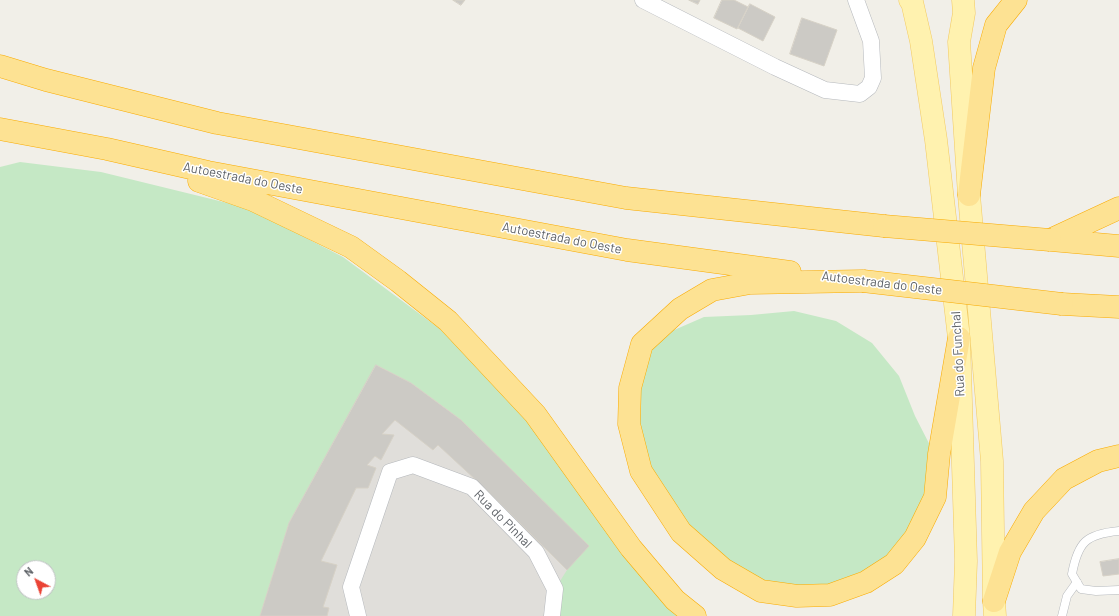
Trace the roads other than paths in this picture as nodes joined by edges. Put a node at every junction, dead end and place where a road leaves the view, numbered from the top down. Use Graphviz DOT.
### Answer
graph roads {
  1 [pos="643,0"];
  2 [pos="856,0"];
  3 [pos="910,0"];
  4 [pos="963,0"];
  5 [pos="1016,0"];
  6 [pos="4,69"];
  7 [pos="3,130"];
  8 [pos="107,149"];
  9 [pos="969,195"];
  10 [pos="1119,208"];
  11 [pos="1050,240"];
  12 [pos="1119,246"];
  13 [pos="863,281"];
  14 [pos="1119,307"];
  15 [pos="959,338"];
  16 [pos="1119,456"];
  17 [pos="1119,531"];
  18 [pos="1076,582"];
  19 [pos="1119,590"];
  20 [pos="994,608"];
  21 [pos="358,616"];
  22 [pos="552,616"];
  23 [pos="695,616"];
  24 [pos="964,616"];
  25 [pos="1062,616"];
  1 -- 2 [label="street"];
  3 -- 15 [label="main road, Rua do Funchal"];
  4 -- 9 [label="main road, Rua do Funchal"];
  5 -- 9 [label="highway"];
  6 -- 11 [label="highway, bridge"];
  7 -- 8 [label="highway, Autoestrada do Oeste"];
  8 -- 13 [label="highway, Autoestrada do Oeste"];
  8 -- 23 [label="highway"];
  9 -- 20 [label="main road, Rua do Funchal"];
  10 -- 11 [label="highway"];
  11 -- 12 [label="highway"];
  13 -- 14 [label="highway, Autoestrada do Oeste, bridge"];
  13 -- 15 [label="highway"];
  15 -- 24 [label="main road, Rua do Funchal"];
  16 -- 20 [label="highway"];
  17 -- 18 [label="lane"];
  18 -- 19 [label="lane"];
  18 -- 25 [label="lane"];
  21 -- 22 [label="street, Rua do Pinhal"];
}
